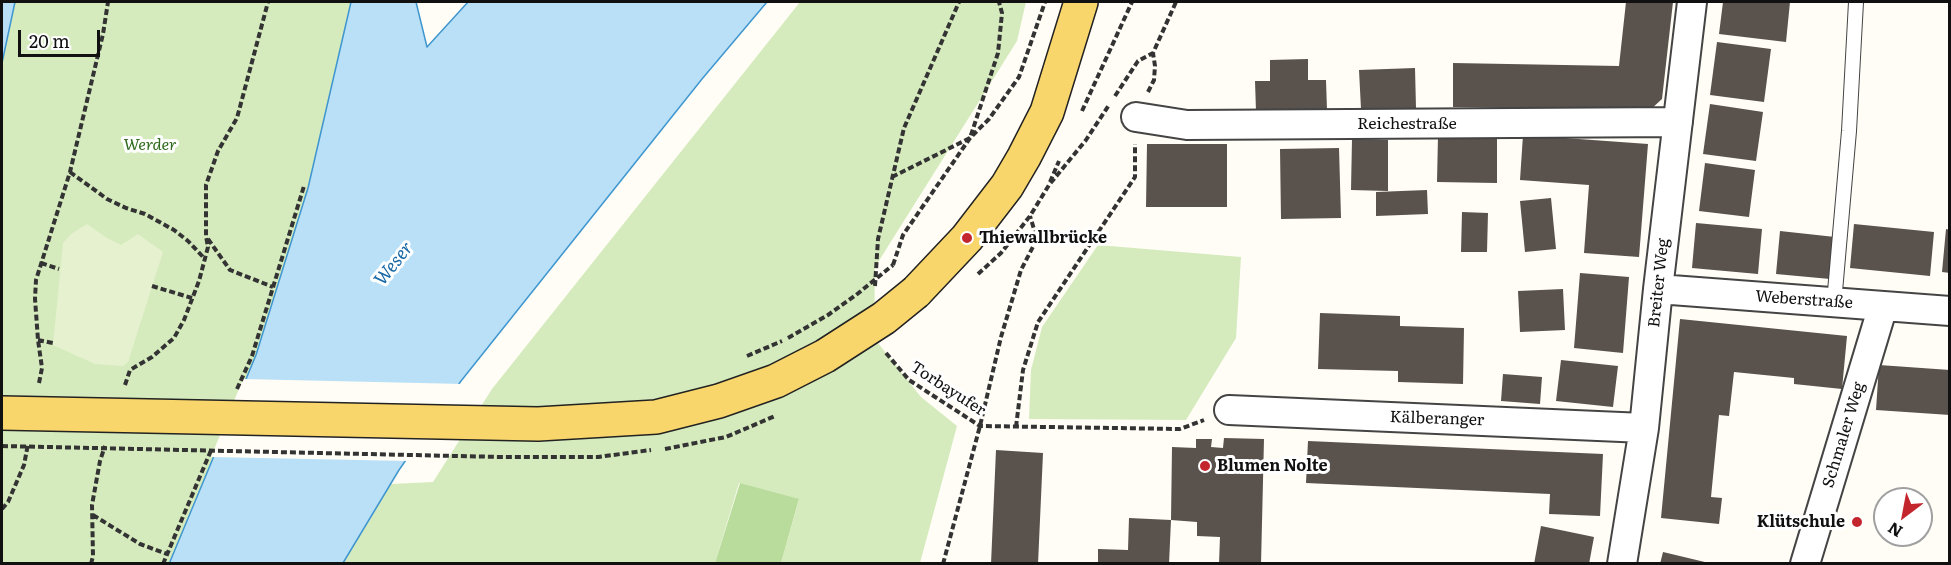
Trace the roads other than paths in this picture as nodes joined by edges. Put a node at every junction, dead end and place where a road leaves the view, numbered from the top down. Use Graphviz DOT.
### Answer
graph roads {
  1 [pos="1081,2"];
  2 [pos="1692,2"];
  3 [pos="1856,2"];
  4 [pos="1136,117"];
  5 [pos="1678,122"];
  6 [pos="1658,289"];
  7 [pos="1834,303"];
  8 [pos="1883,306"];
  9 [pos="1950,311"];
  10 [pos="1229,410"];
  11 [pos="2,413"];
  12 [pos="1644,428"];
  13 [pos="1622,564"];
  14 [pos="1805,564"];
  1 -- 11 [label="main road, bridge"];
  2 -- 5 [label="street, Breiter Weg"];
  3 -- 7 [label="lane"];
  4 -- 5 [label="street, Reichestraße"];
  5 -- 6 [label="street, Breiter Weg"];
  6 -- 7 [label="street, Weberstraße"];
  6 -- 12 [label="street, Breiter Weg"];
  7 -- 8 [label="street, Weberstraße"];
  8 -- 9 [label="street, Weberstraße"];
  8 -- 14 [label="street, Schmaler Weg"];
  10 -- 12 [label="street, Kälberanger"];
  12 -- 13 [label="street, Breiter Weg"];
}
